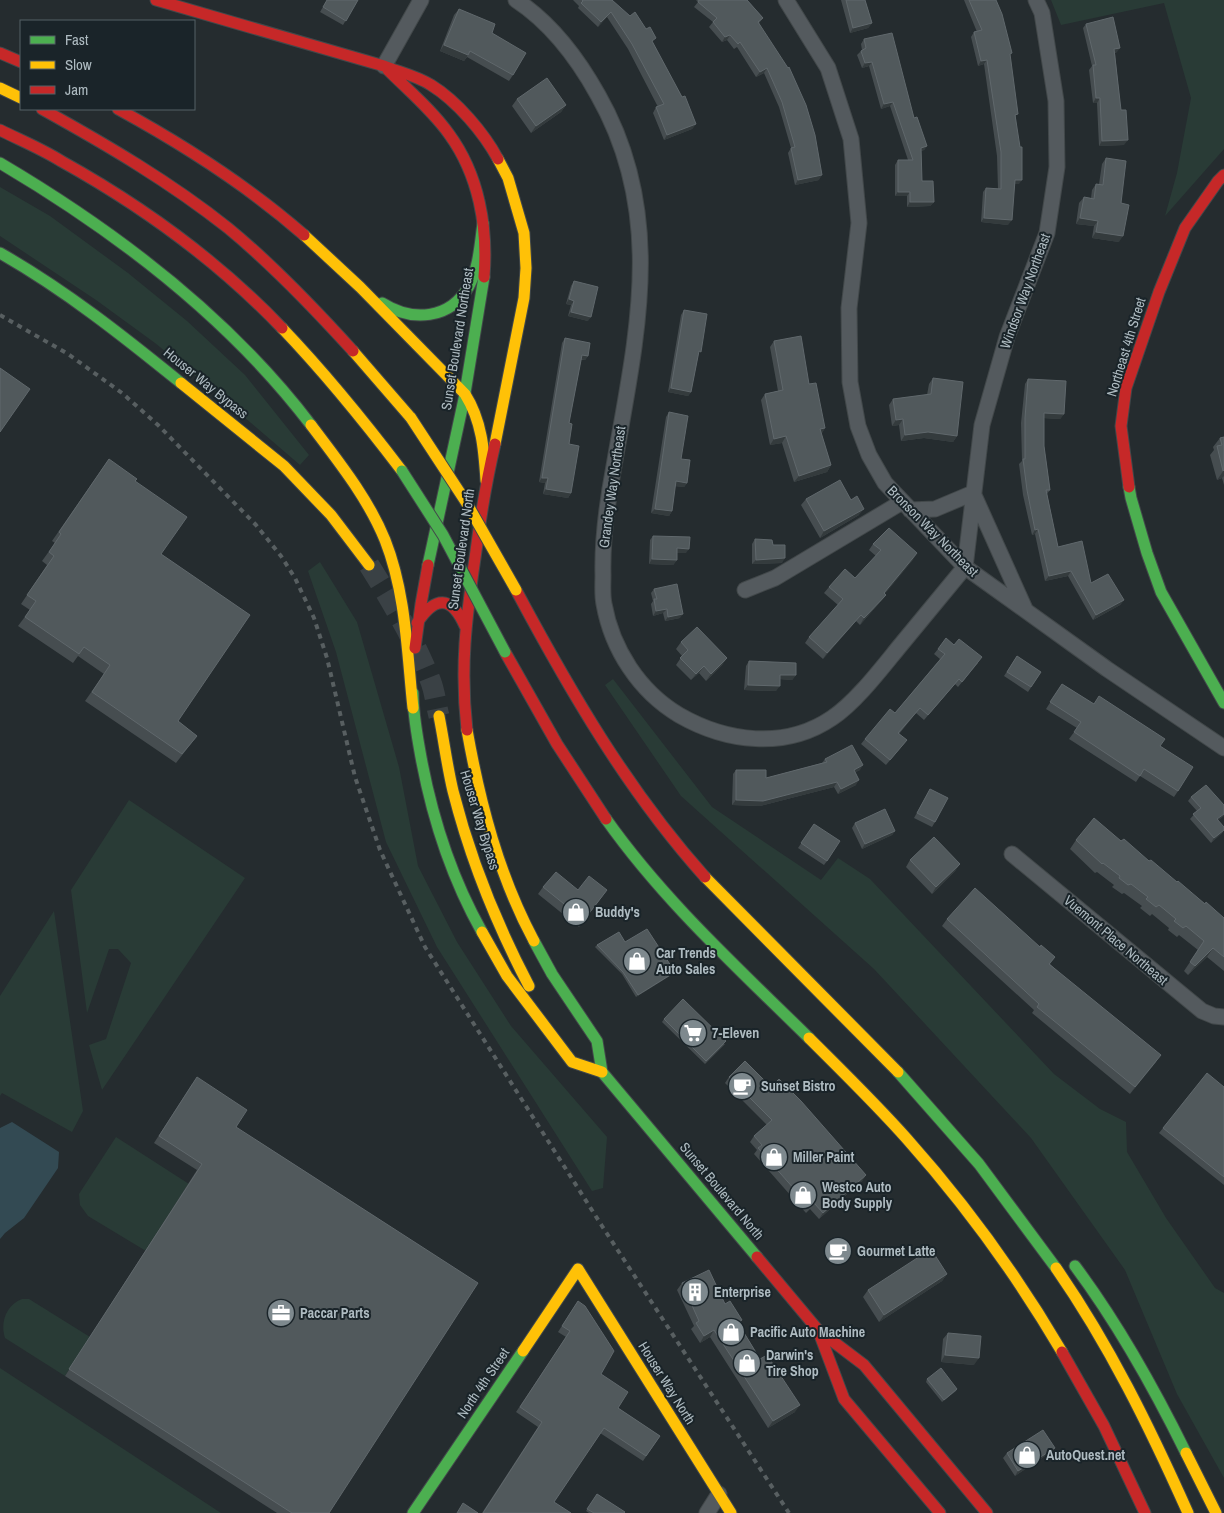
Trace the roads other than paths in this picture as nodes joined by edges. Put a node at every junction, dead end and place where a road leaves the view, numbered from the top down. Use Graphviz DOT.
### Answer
graph roads {
  1 [pos="156,0"];
  2 [pos="421,0"];
  3 [pos="516,0"];
  4 [pos="786,0"];
  5 [pos="1036,0"];
  6 [pos="0,53"];
  7 [pos="20,62"];
  8 [pos="384,66"];
  9 [pos="0,88"];
  10 [pos="20,98"];
  11 [pos="44,110"];
  12 [pos="120,110"];
  13 [pos="0,130"];
  14 [pos="0,162"];
  15 [pos="1224,175"];
  16 [pos="483,223"];
  17 [pos="0,254"];
  18 [pos="366,293"];
  19 [pos="465,394"];
  20 [pos="486,481"];
  21 [pos="973,493"];
  22 [pos="906,506"];
  23 [pos="431,555"];
  24 [pos="368,565"];
  25 [pos="965,567"];
  26 [pos="745,590"];
  27 [pos="1026,611"];
  28 [pos="417,623"];
  29 [pos="465,626"];
  30 [pos="1224,703"];
  31 [pos="413,708"];
  32 [pos="439,716"];
  33 [pos="1224,748"];
  34 [pos="1012,854"];
  35 [pos="504,930"];
  36 [pos="537,976"];
  37 [pos="547,987"];
  38 [pos="1224,1017"];
  39 [pos="597,1041"];
  40 [pos="572,1062"];
  41 [pos="602,1072"];
  42 [pos="977,1161"];
  43 [pos="1026,1209"];
  44 [pos="1068,1256"];
  45 [pos="578,1269"];
  46 [pos="818,1330"];
  47 [pos="719,1494"];
  48 [pos="977,1500"];
  49 [pos="1144,1509"];
  50 [pos="413,1513"];
  51 [pos="707,1513"];
  52 [pos="731,1513"];
  53 [pos="940,1513"];
  54 [pos="987,1513"];
  55 [pos="993,1513"];
  56 [pos="1188,1513"];
  57 [pos="1216,1513"];
  1 -- 8 [label="main road, Sunset Boulevard Northeast"];
  2 -- 8 [label="street"];
  3 -- 25 [label="street, Grandey Way Northeast"];
  4 -- 22 [label="street, Bronson Way Northeast"];
  5 -- 21 [label="street, Windsor Way Northeast"];
  6 -- 7 [label="main road"];
  8 -- 16 [label="main road, Sunset Boulevard Northeast"];
  8 -- 20 [label="main road, Sunset Boulevard North"];
  9 -- 10 [label="main road"];
  11 -- 42 [label="main road, bridge"];
  12 -- 18 [label="main road"];
  13 -- 49 [label="main road, bridge"];
  14 -- 31 [label="main road"];
  15 -- 30 [label="main road, Northeast 4th Street"];
  16 -- 18 [label="main road"];
  16 -- 19 [label="main road, Sunset Boulevard Northeast"];
  17 -- 24 [label="main road, Houser Way Bypass"];
  18 -- 19 [label="main road"];
  19 -- 20 [label="main road"];
  19 -- 23 [label="main road, Sunset Boulevard Northeast"];
  20 -- 29 [label="main road, Sunset Boulevard North"];
  21 -- 22 [label="street"];
  21 -- 25 [label="street, Windsor Way Northeast"];
  21 -- 27 [label="street"];
  22 -- 25 [label="street, Bronson Way Northeast"];
  22 -- 26 [label="street"];
  23 -- 28 [label="main road, Sunset Boulevard North"];
  25 -- 27 [label="street, Bronson Way Northeast"];
  27 -- 33 [label="street, Bronson Way Northeast"];
  28 -- 29 [label="main road"];
  28 -- 31 [label="main road, Sunset Boulevard North"];
  29 -- 39 [label="main road, Sunset Boulevard North"];
  31 -- 40 [label="main road, Sunset Boulevard North"];
  32 -- 35 [label="main road, Houser Way Bypass"];
  34 -- 38 [label="street, Vuemont Place Northeast"];
  35 -- 36 [label="main road, Houser Way Bypass"];
  35 -- 40 [label="main road, Houser Way Bypass"];
  37 -- 39 [label="main road"];
  39 -- 41 [label="main road, Sunset Boulevard North"];
  40 -- 41 [label="main road"];
  41 -- 46 [label="main road, Sunset Boulevard North"];
  42 -- 43 [label="main road"];
  42 -- 56 [label="main road"];
  44 -- 57 [label="main road"];
  45 -- 47 [label="main road, Houser Way North"];
  45 -- 50 [label="main road, North 4th Street"];
  46 -- 48 [label="main road, Sunset Boulevard North"];
  46 -- 53 [label="main road, Sunset Boulevard North"];
  47 -- 51 [label="street"];
  47 -- 52 [label="main road, Houser Way North"];
  48 -- 54 [label="main road, Sunset Boulevard North"];
  48 -- 55 [label="main road"];
}
